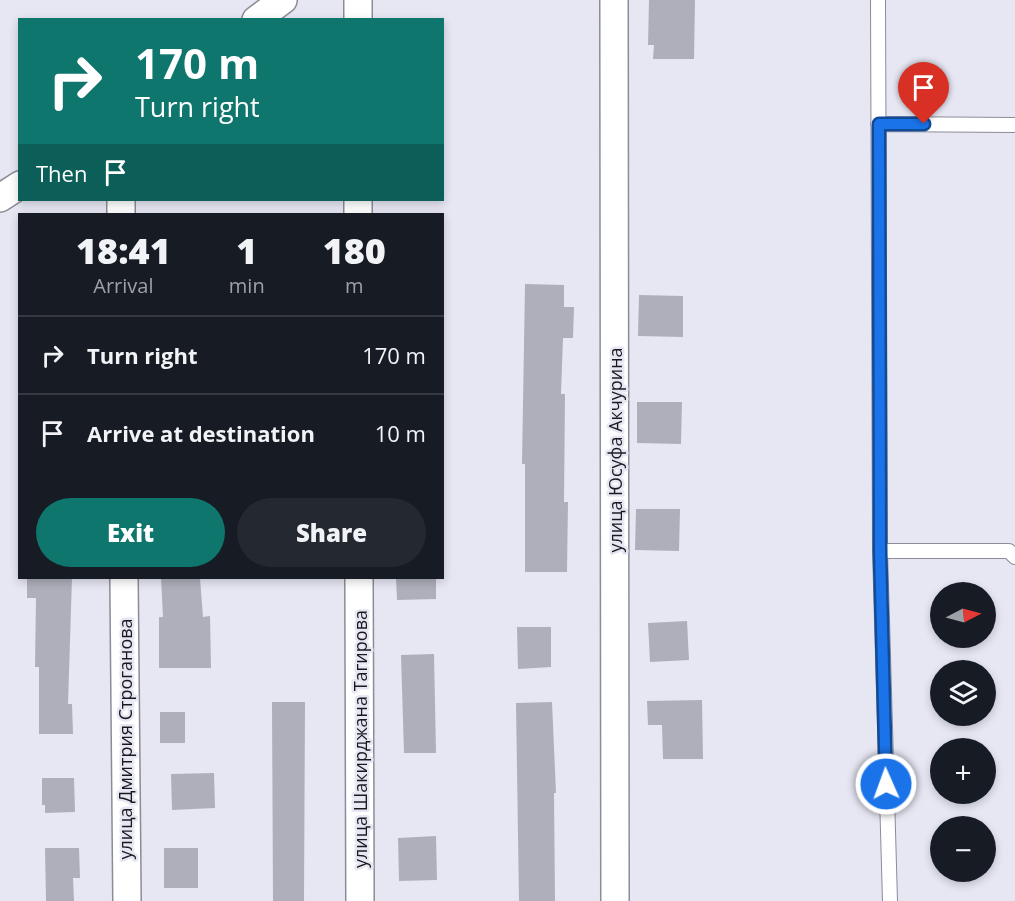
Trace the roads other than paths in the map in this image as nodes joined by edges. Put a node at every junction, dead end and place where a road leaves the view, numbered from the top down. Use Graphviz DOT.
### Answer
graph roads {
  1 [pos="284,0"];
  2 [pos="357,0"];
  3 [pos="614,0"];
  4 [pos="878,0"];
  5 [pos="259,18"];
  6 [pos="358,18"];
  7 [pos="879,124"];
  8 [pos="1015,125"];
  9 [pos="18,186"];
  10 [pos="0,198"];
  11 [pos="880,551"];
  12 [pos="1015,557"];
  13 [pos="124,579"];
  14 [pos="359,579"];
  15 [pos="127,901"];
  16 [pos="360,901"];
  17 [pos="615,901"];
  18 [pos="890,901"];
  1 -- 5 [label="street"];
  2 -- 6 [label="street"];
  3 -- 17 [label="street, улица Юсуфа Акчурина"];
  4 -- 7 [label="lane"];
  7 -- 8 [label="lane"];
  7 -- 11 [label="lane"];
  9 -- 10 [label="street"];
  11 -- 12 [label="lane"];
  11 -- 18 [label="lane"];
  13 -- 15 [label="street, улица Дмитрия Строганова"];
  14 -- 16 [label="street, улица Шакирджана Тагирова"];
}
